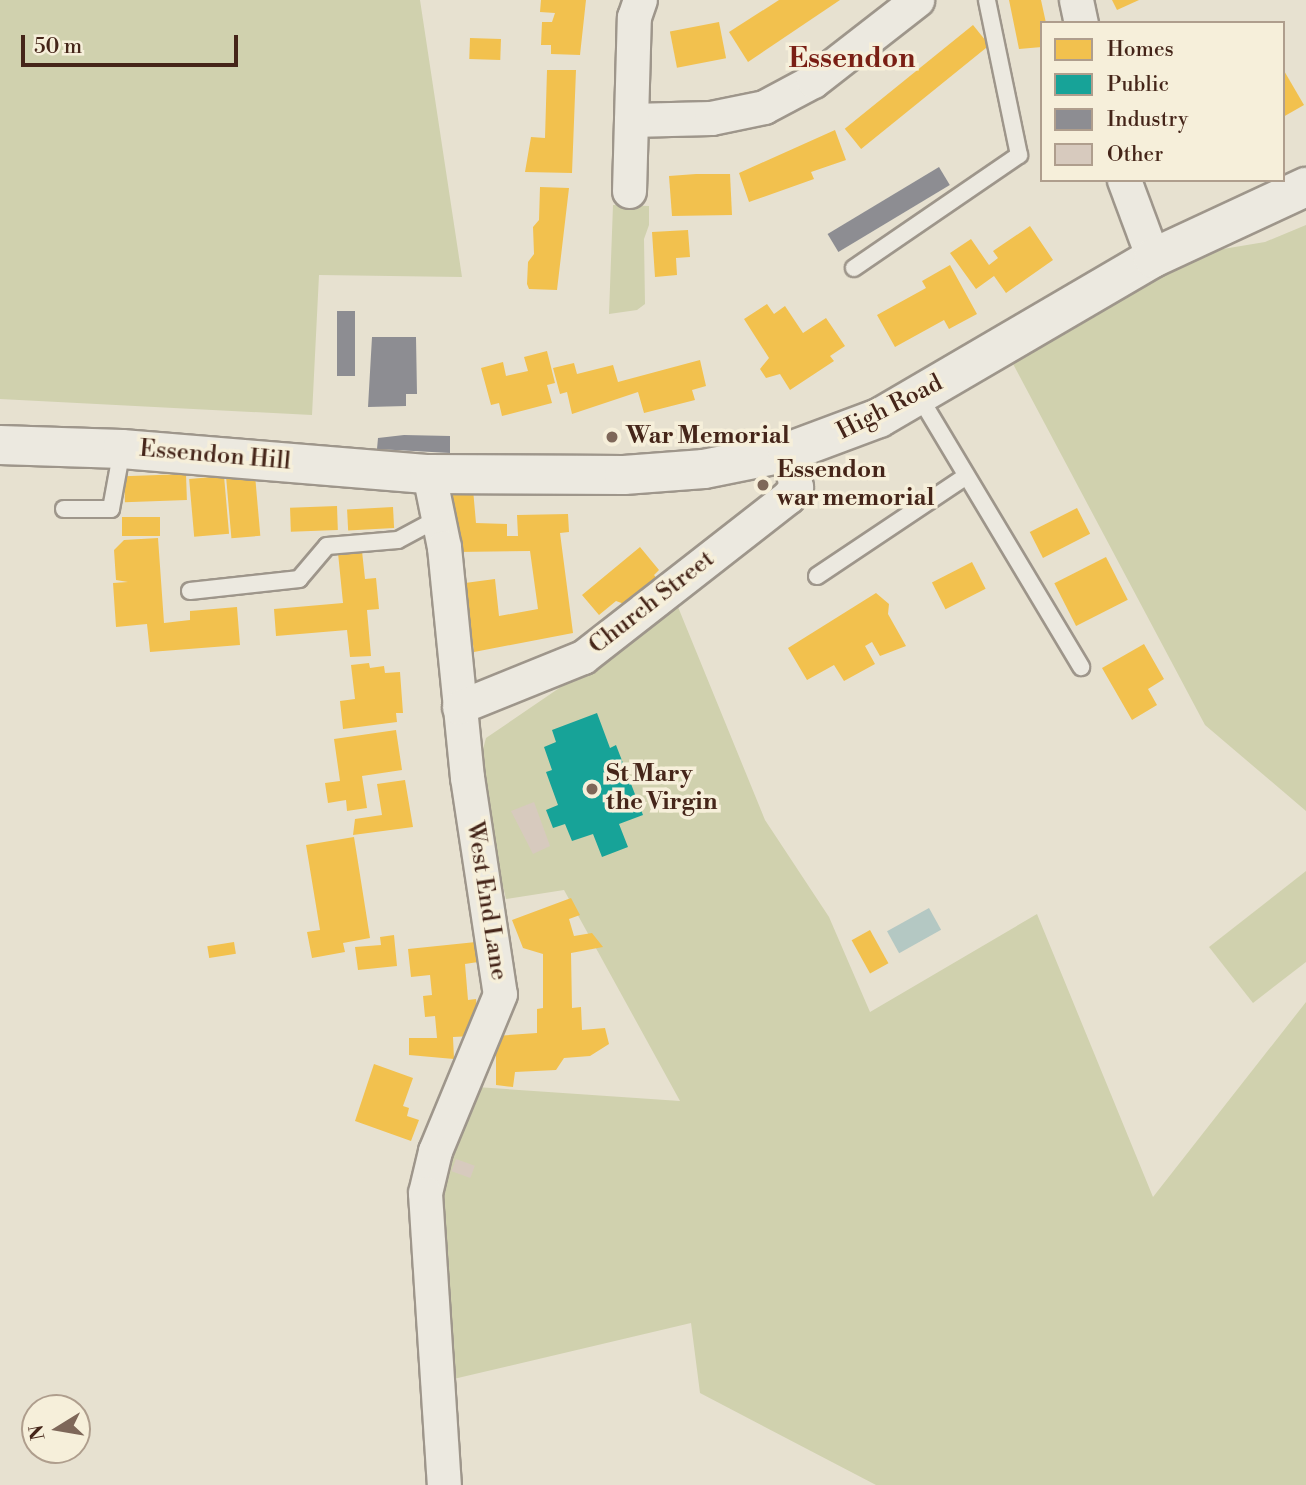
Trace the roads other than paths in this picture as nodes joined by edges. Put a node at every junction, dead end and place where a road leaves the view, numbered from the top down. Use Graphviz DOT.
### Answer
graph roads {
  1 [pos="640,0"];
  2 [pos="917,0"];
  3 [pos="987,0"];
  4 [pos="1076,0"];
  5 [pos="1081,21"];
  6 [pos="631,120"];
  7 [pos="1125,182"];
  8 [pos="1306,187"];
  9 [pos="629,191"];
  10 [pos="1153,258"];
  11 [pos="854,268"];
  12 [pos="919,396"];
  13 [pos="0,445"];
  14 [pos="122,449"];
  15 [pos="788,452"];
  16 [pos="429,474"];
  17 [pos="965,477"];
  18 [pos="64,509"];
  19 [pos="439,518"];
  20 [pos="817,576"];
  21 [pos="190,591"];
  22 [pos="1081,667"];
  23 [pos="459,707"];
  24 [pos="444,1485"];
  1 -- 6 [label="street"];
  2 -- 6 [label="street"];
  3 -- 11 [label="lane"];
  4 -- 5 [label="street"];
  6 -- 9 [label="street"];
  7 -- 10 [label="street"];
  8 -- 10 [label="main road, High Road"];
  10 -- 12 [label="main road, High Road"];
  12 -- 15 [label="main road, High Road"];
  12 -- 17 [label="lane"];
  13 -- 14 [label="main road, Essendon Hill"];
  14 -- 16 [label="main road, Essendon Hill"];
  14 -- 18 [label="lane"];
  15 -- 16 [label="main road, High Road"];
  15 -- 23 [label="street, Church Street"];
  16 -- 19 [label="street, West End Lane"];
  17 -- 20 [label="lane"];
  17 -- 22 [label="lane"];
  19 -- 21 [label="lane"];
  19 -- 23 [label="street, West End Lane"];
  23 -- 24 [label="street, West End Lane"];
}
